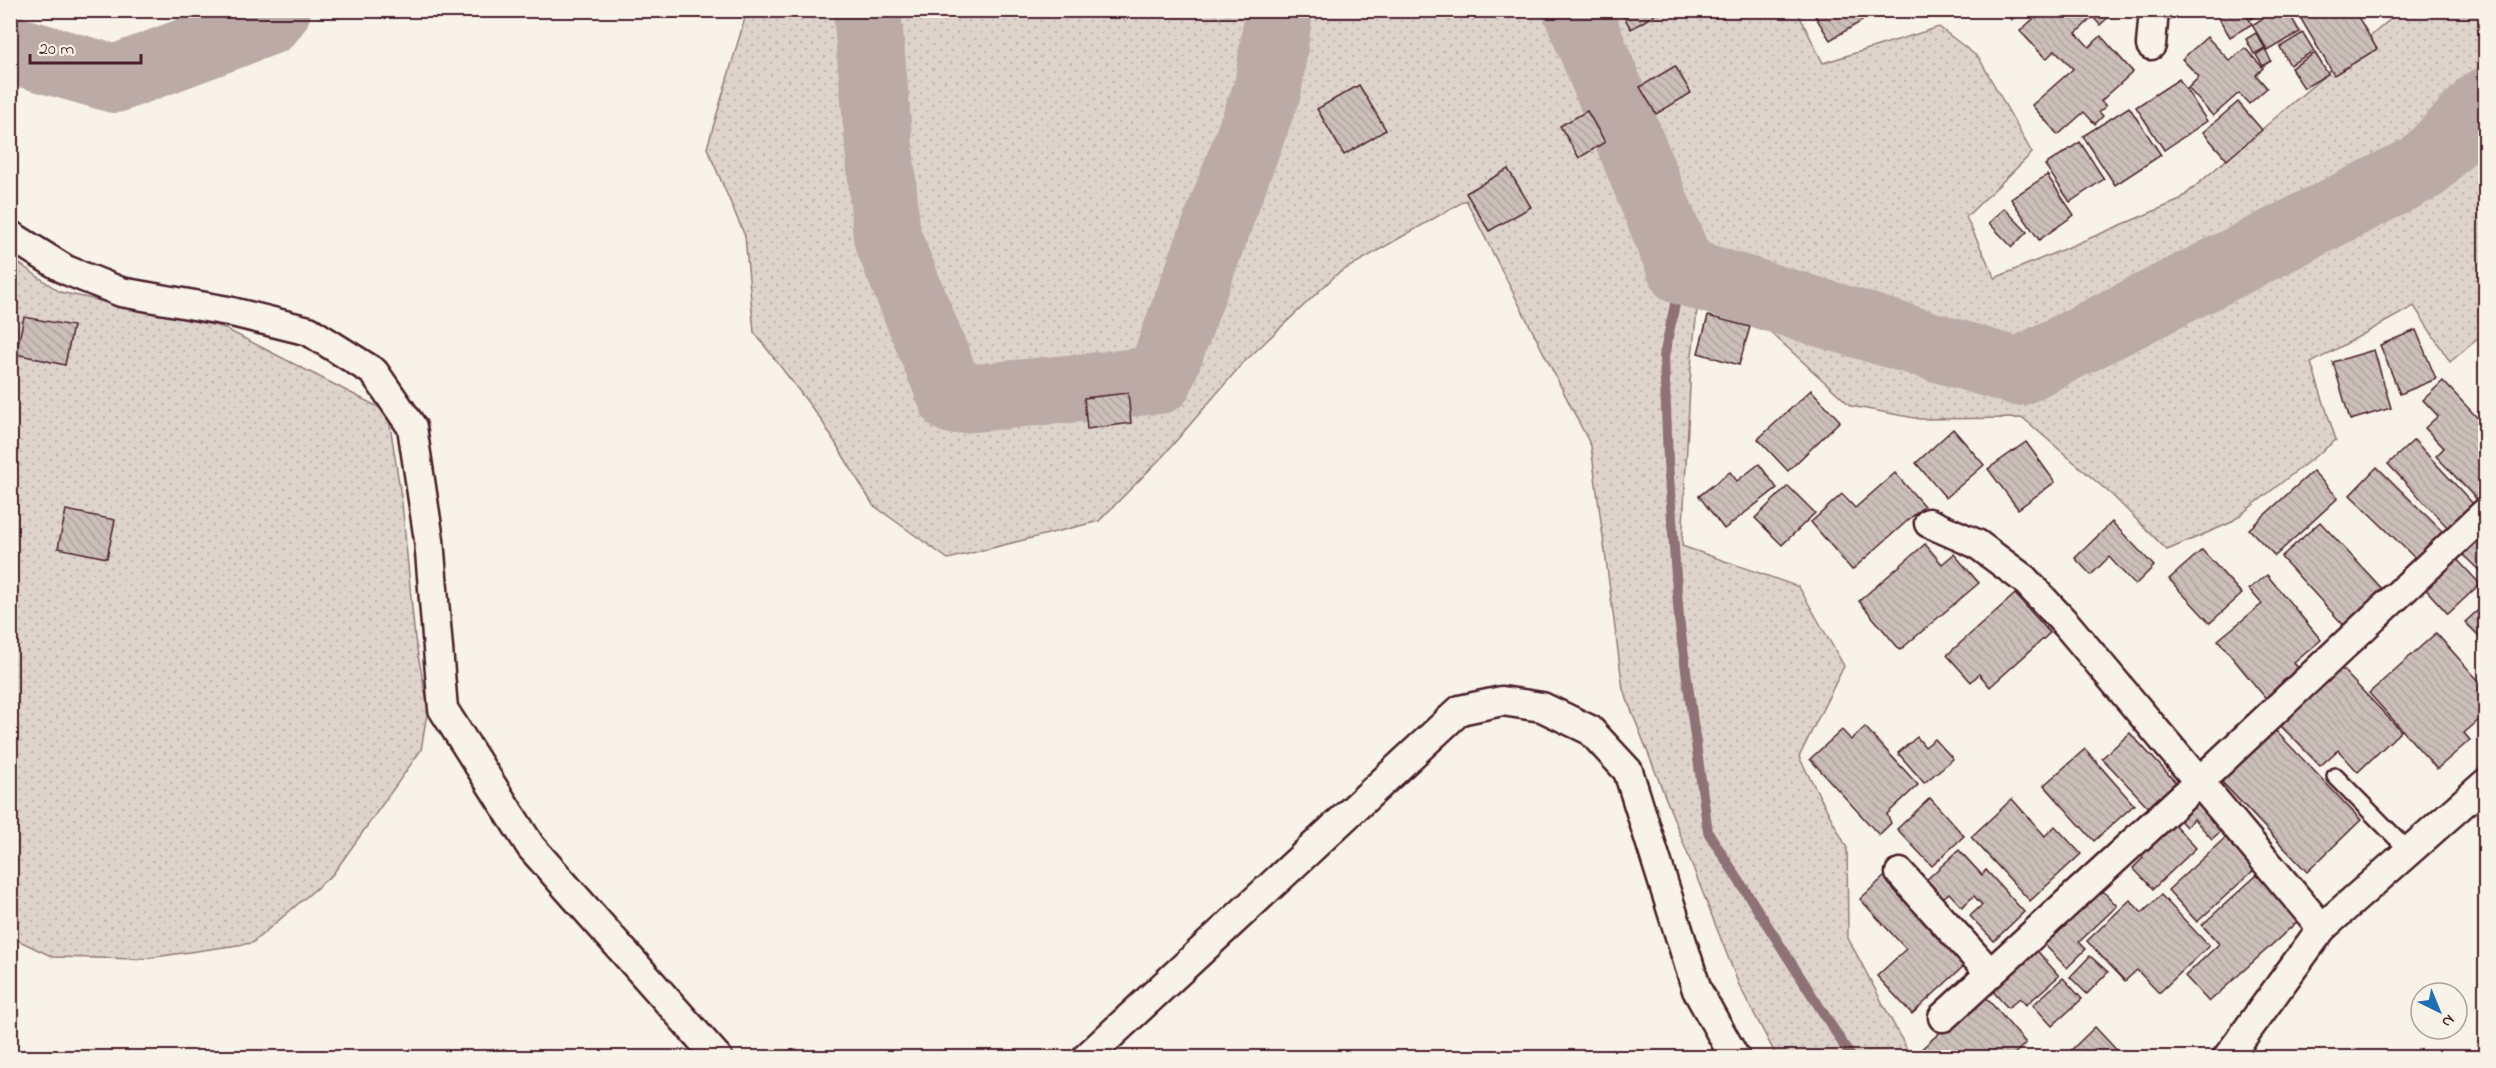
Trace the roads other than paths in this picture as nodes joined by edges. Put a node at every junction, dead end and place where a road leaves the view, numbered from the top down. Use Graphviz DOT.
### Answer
graph roads {
  1 [pos="2154,10"];
  2 [pos="2151,45"];
  3 [pos="10,235"];
  4 [pos="2486,512"];
  5 [pos="1929,523"];
  6 [pos="2335,776"];
  7 [pos="2200,781"];
  8 [pos="2486,783"];
  9 [pos="2409,851"];
  10 [pos="1900,873"];
  11 [pos="2322,928"];
  12 [pos="1990,973"];
  13 [pos="1943,1017"];
  14 [pos="718,1058"];
  15 [pos="1086,1058"];
  16 [pos="1735,1058"];
  17 [pos="2227,1058"];
  1 -- 2 [label="street"];
  3 -- 14 [label="street"];
  4 -- 7 [label="street"];
  5 -- 7 [label="street"];
  6 -- 9 [label="lane"];
  7 -- 11 [label="street"];
  7 -- 12 [label="street"];
  8 -- 9 [label="street"];
  9 -- 11 [label="street"];
  10 -- 12 [label="street"];
  11 -- 17 [label="street"];
  12 -- 13 [label="street"];
  15 -- 16 [label="street"];
}
